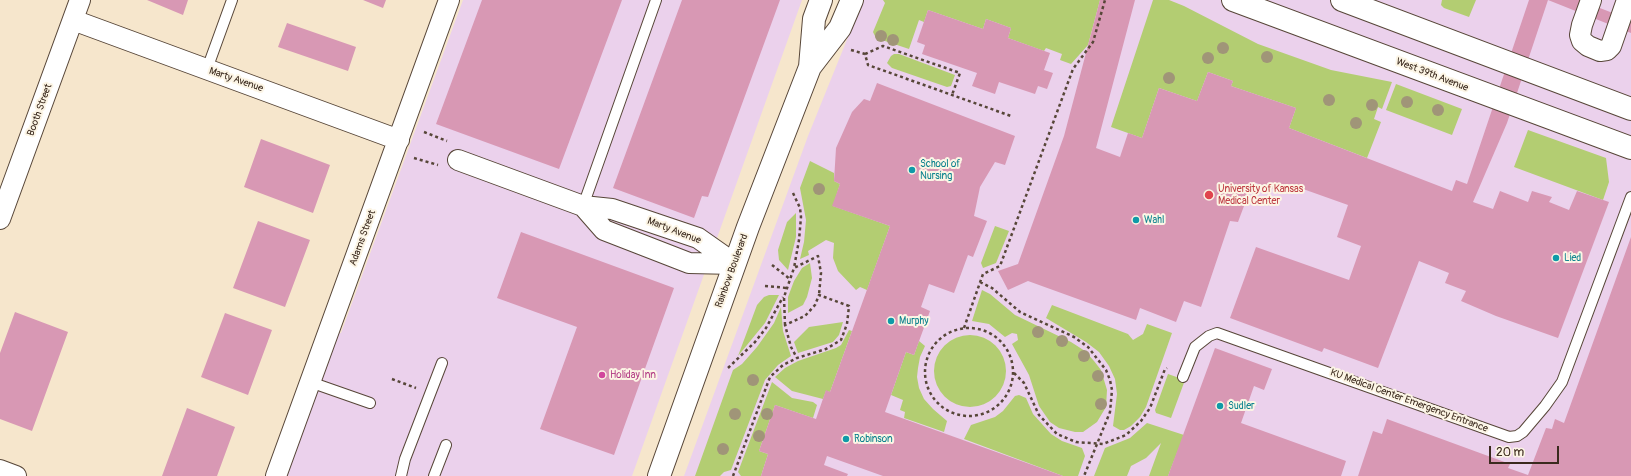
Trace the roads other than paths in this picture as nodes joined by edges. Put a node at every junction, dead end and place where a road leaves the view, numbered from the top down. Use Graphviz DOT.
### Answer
graph roads {
  1 [pos="80,0"];
  2 [pos="232,0"];
  3 [pos="449,0"];
  4 [pos="656,0"];
  5 [pos="821,0"];
  6 [pos="852,0"];
  7 [pos="1233,0"];
  8 [pos="1342,0"];
  9 [pos="1591,0"];
  10 [pos="1627,0"];
  11 [pos="73,20"];
  12 [pos="810,67"];
  13 [pos="207,69"];
  14 [pos="1631,109"];
  15 [pos="399,140"];
  16 [pos="1631,148"];
  17 [pos="458,160"];
  18 [pos="1631,197"];
  19 [pos="583,206"];
  20 [pos="0,219"];
  21 [pos="735,264"];
  22 [pos="442,363"];
  23 [pos="1183,377"];
  24 [pos="310,382"];
  25 [pos="370,403"];
  26 [pos="446,445"];
  27 [pos="0,470"];
  28 [pos="16,476"];
  29 [pos="276,476"];
  30 [pos="402,476"];
  31 [pos="434,476"];
  32 [pos="659,476"];
  1 -- 11 [label="street, Booth Street"];
  2 -- 13 [label="lane"];
  3 -- 15 [label="street, Adams Street"];
  4 -- 19 [label="lane"];
  5 -- 12 [label="main road, Rainbow Boulevard"];
  6 -- 12 [label="main road, Rainbow Boulevard"];
  7 -- 16 [label="main road, West 39th Avenue"];
  8 -- 14 [label="main road"];
  9 -- 10 [label="street"];
  11 -- 13 [label="street, Marty Avenue"];
  11 -- 20 [label="street, Booth Street"];
  12 -- 21 [label="main road, Rainbow Boulevard"];
  13 -- 15 [label="street, Marty Avenue"];
  15 -- 24 [label="street, Adams Street"];
  17 -- 19 [label="street, Marty Avenue"];
  18 -- 23 [label="lane, KU Medical Center Emergency Entrance"];
  19 -- 21 [label="street, Marty Avenue"];
  21 -- 32 [label="main road, Rainbow Boulevard"];
  22 -- 30 [label="lane"];
  24 -- 25 [label="lane"];
  24 -- 29 [label="street, Adams Street"];
  26 -- 31 [label="lane"];
  27 -- 28 [label="street"];
}
